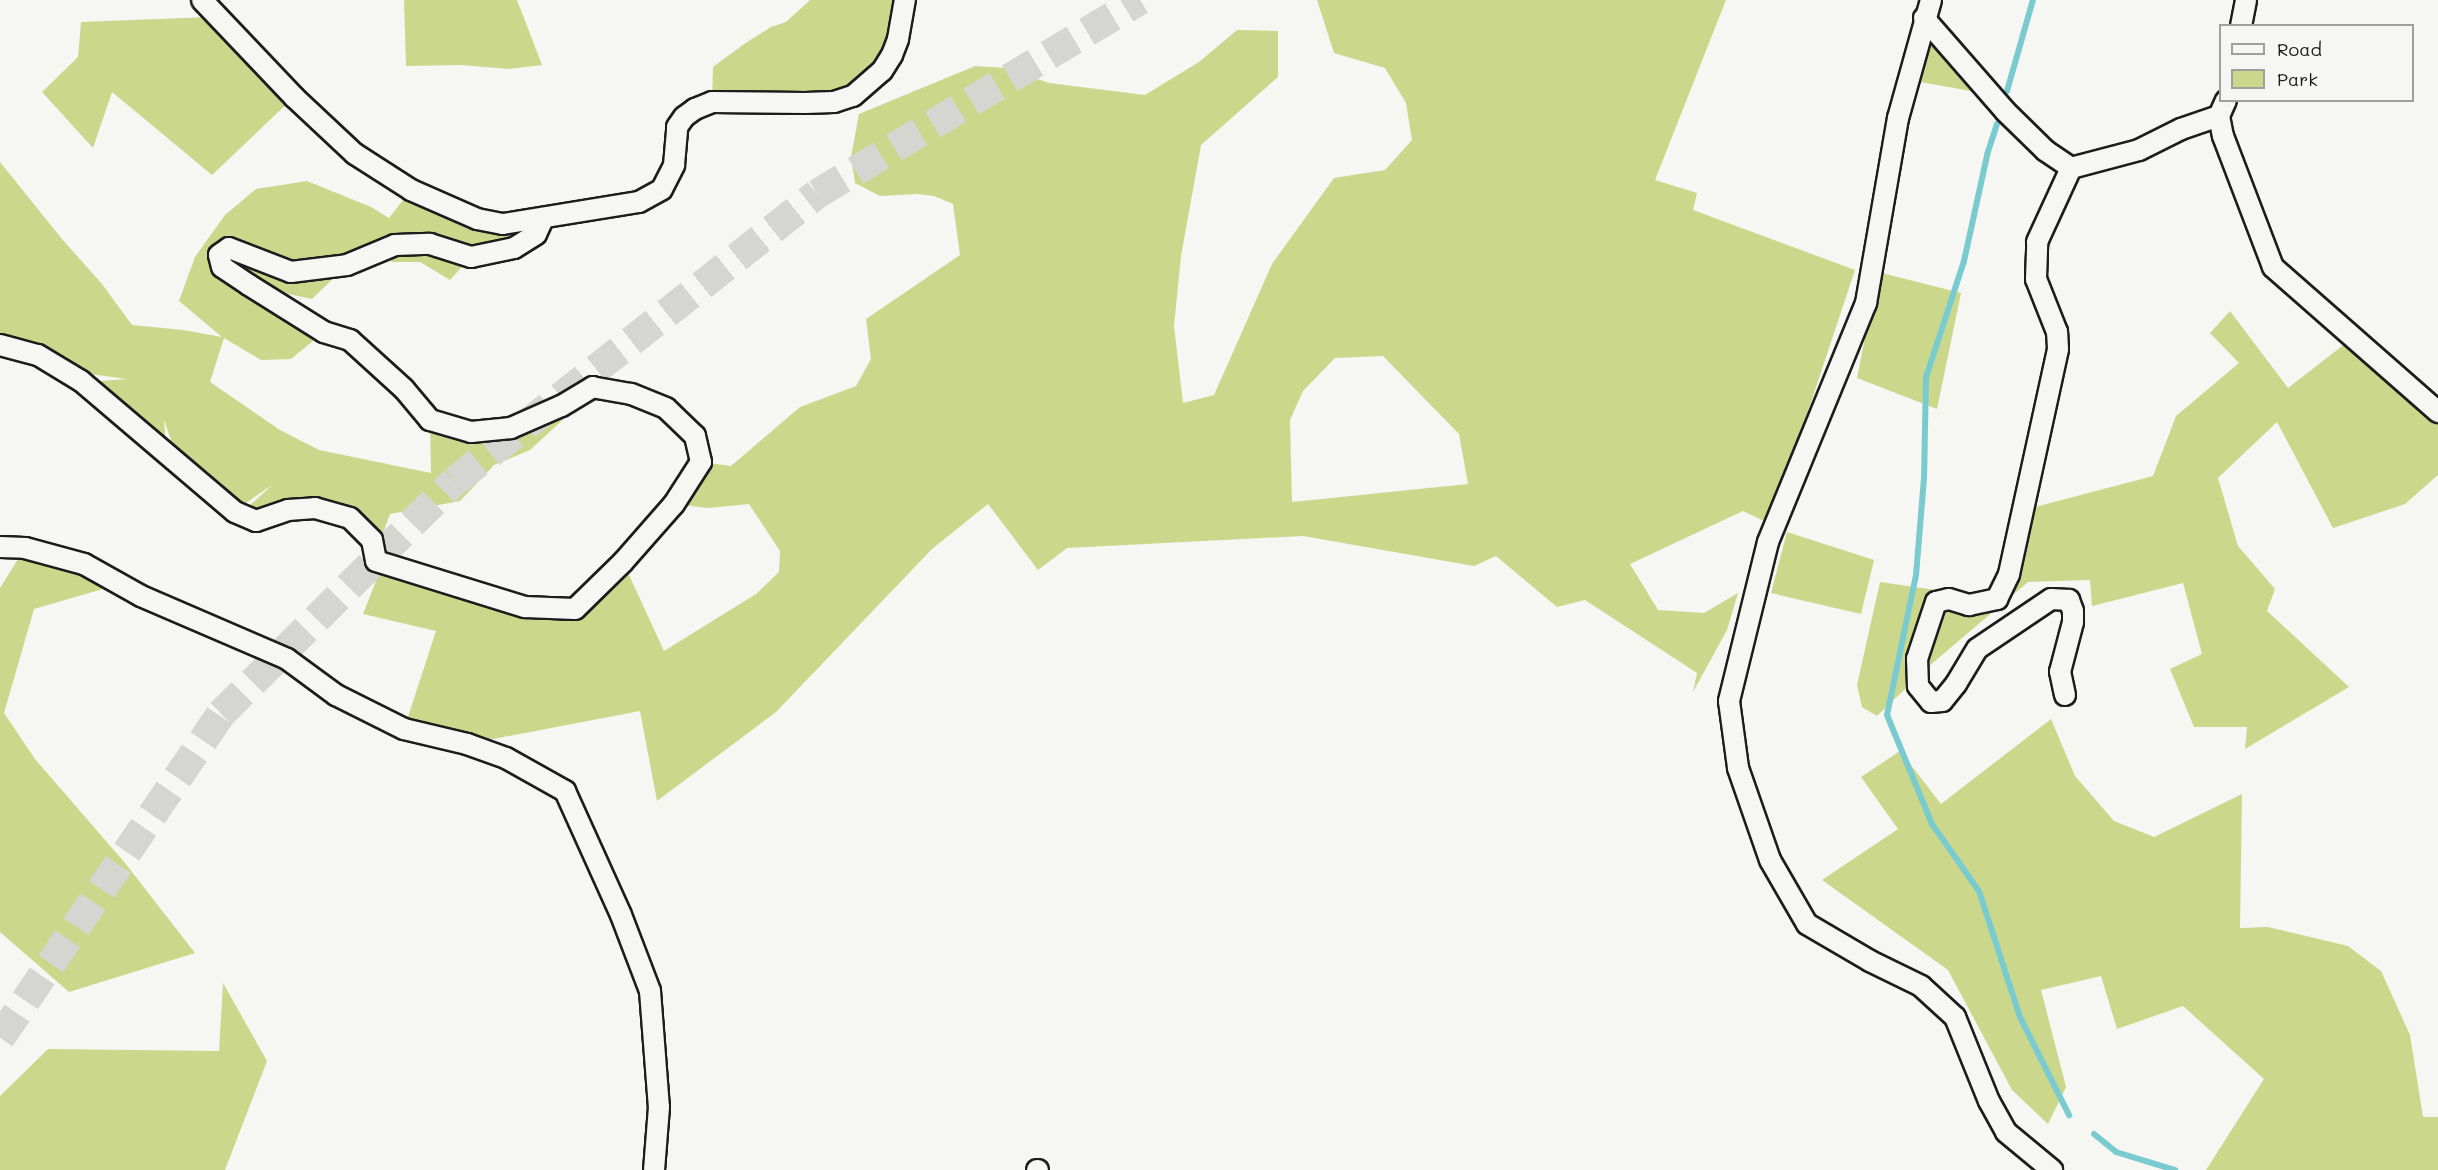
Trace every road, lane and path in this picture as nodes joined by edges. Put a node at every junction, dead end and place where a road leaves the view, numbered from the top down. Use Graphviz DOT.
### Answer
graph roads {
  1 [pos="201,0"];
  2 [pos="905,0"];
  3 [pos="2246,0"];
  4 [pos="1927,9"];
  5 [pos="2241,24"];
  6 [pos="2223,108"];
  7 [pos="2072,168"];
  8 [pos="543,219"];
  9 [pos="0,345"];
  10 [pos="2438,412"];
  11 [pos="0,547"];
  12 [pos="2065,695"];
  13 [pos="654,1170"];
  14 [pos="2052,1170"];
  1 -- 8 [label="street"];
  2 -- 8 [label="street"];
  3 -- 5 [label="street"];
  4 -- 7 [label="street"];
  4 -- 14 [label="street"];
  6 -- 7 [label="street"];
  6 -- 10 [label="street"];
  7 -- 12 [label="street"];
  8 -- 9 [label="street"];
  11 -- 13 [label="street"];
}
